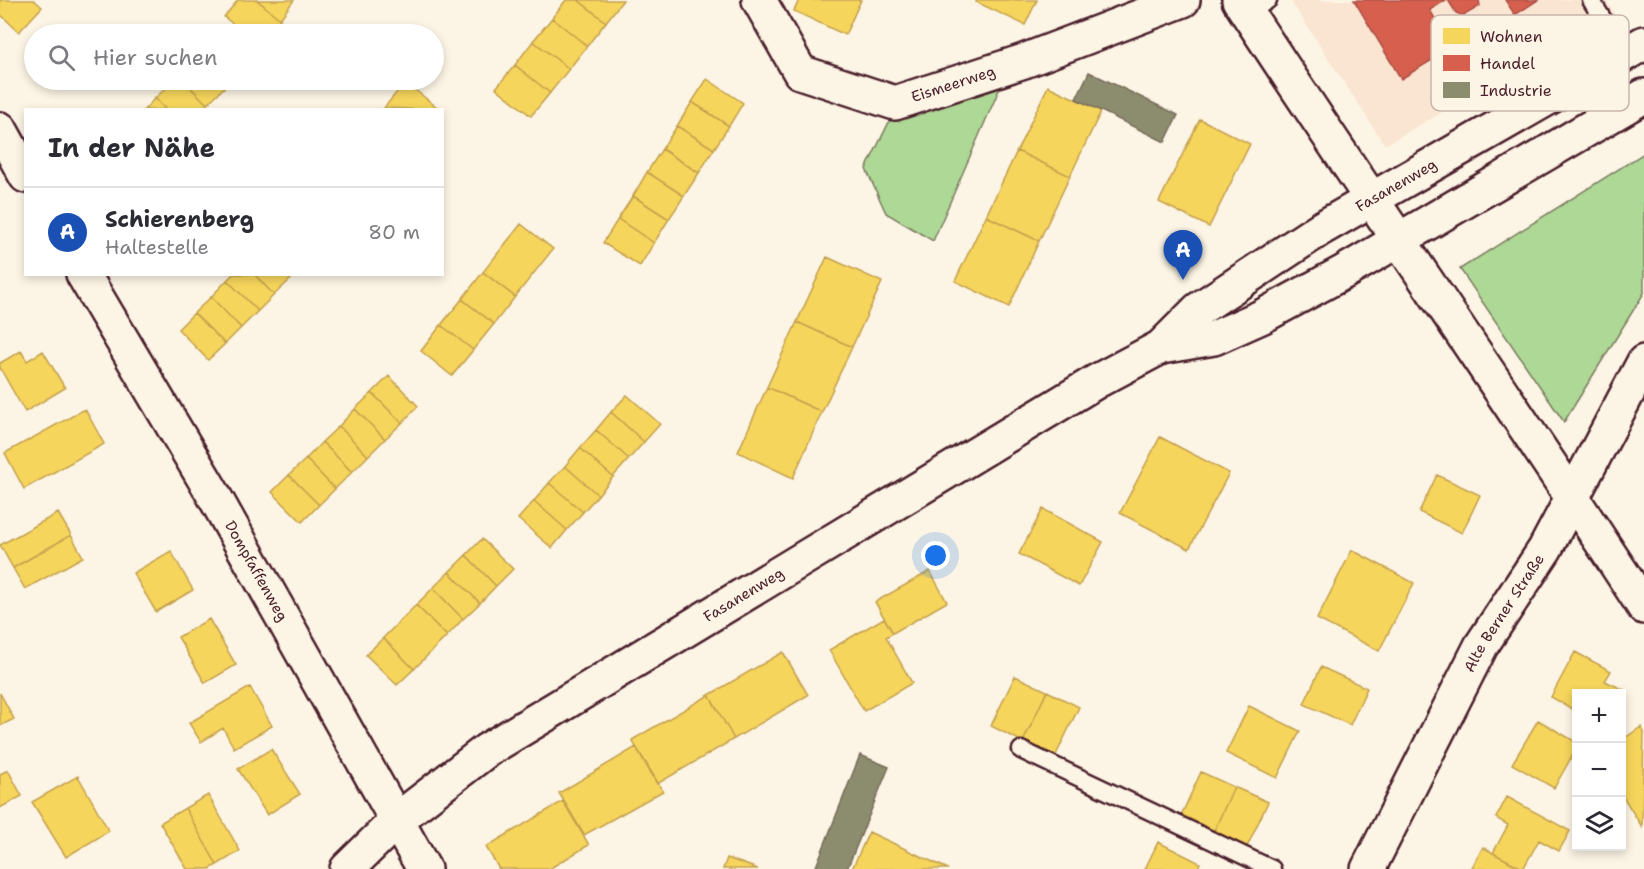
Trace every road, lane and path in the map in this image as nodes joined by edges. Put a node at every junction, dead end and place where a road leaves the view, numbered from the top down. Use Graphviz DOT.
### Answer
graph roads {
  1 [pos="759,0"];
  2 [pos="1183,0"];
  3 [pos="1591,0"];
  4 [pos="1252,4"];
  5 [pos="1604,15"];
  6 [pos="1644,96"];
  7 [pos="1629,105"];
  8 [pos="1523,111"];
  9 [pos="1619,111"];
  10 [pos="0,129"];
  11 [pos="24,172"];
  12 [pos="1371,197"];
  13 [pos="1400,240"];
  14 [pos="84,276"];
  15 [pos="1161,347"];
  16 [pos="1644,362"];
  17 [pos="1572,495"];
  18 [pos="1644,607"];
  19 [pos="1022,750"];
  20 [pos="398,819"];
  21 [pos="347,869"];
  22 [pos="424,869"];
  23 [pos="1272,869"];
  24 [pos="1368,869"];
  1 -- 2 [label="street, Eismeerweg"];
  3 -- 5 [label="lane"];
  4 -- 12 [label="street"];
  6 -- 7 [label="street, Fasanenweg"];
  8 -- 12 [label="street, Fasanenweg"];
  9 -- 13 [label="street, Fasanenweg"];
  10 -- 11 [label="street"];
  12 -- 13 [label="street"];
  12 -- 15 [label="street, Fasanenweg"];
  13 -- 15 [label="street, Fasanenweg"];
  13 -- 17 [label="street"];
  14 -- 20 [label="street, Dompfaffenweg"];
  15 -- 20 [label="street, Fasanenweg"];
  16 -- 17 [label="street, Alte Berner Straße"];
  17 -- 18 [label="street"];
  17 -- 24 [label="street, Alte Berner Straße"];
  19 -- 23 [label="lane"];
  20 -- 21 [label="street, Fasanenweg"];
  20 -- 22 [label="street, Dompfaffenweg"];
}
